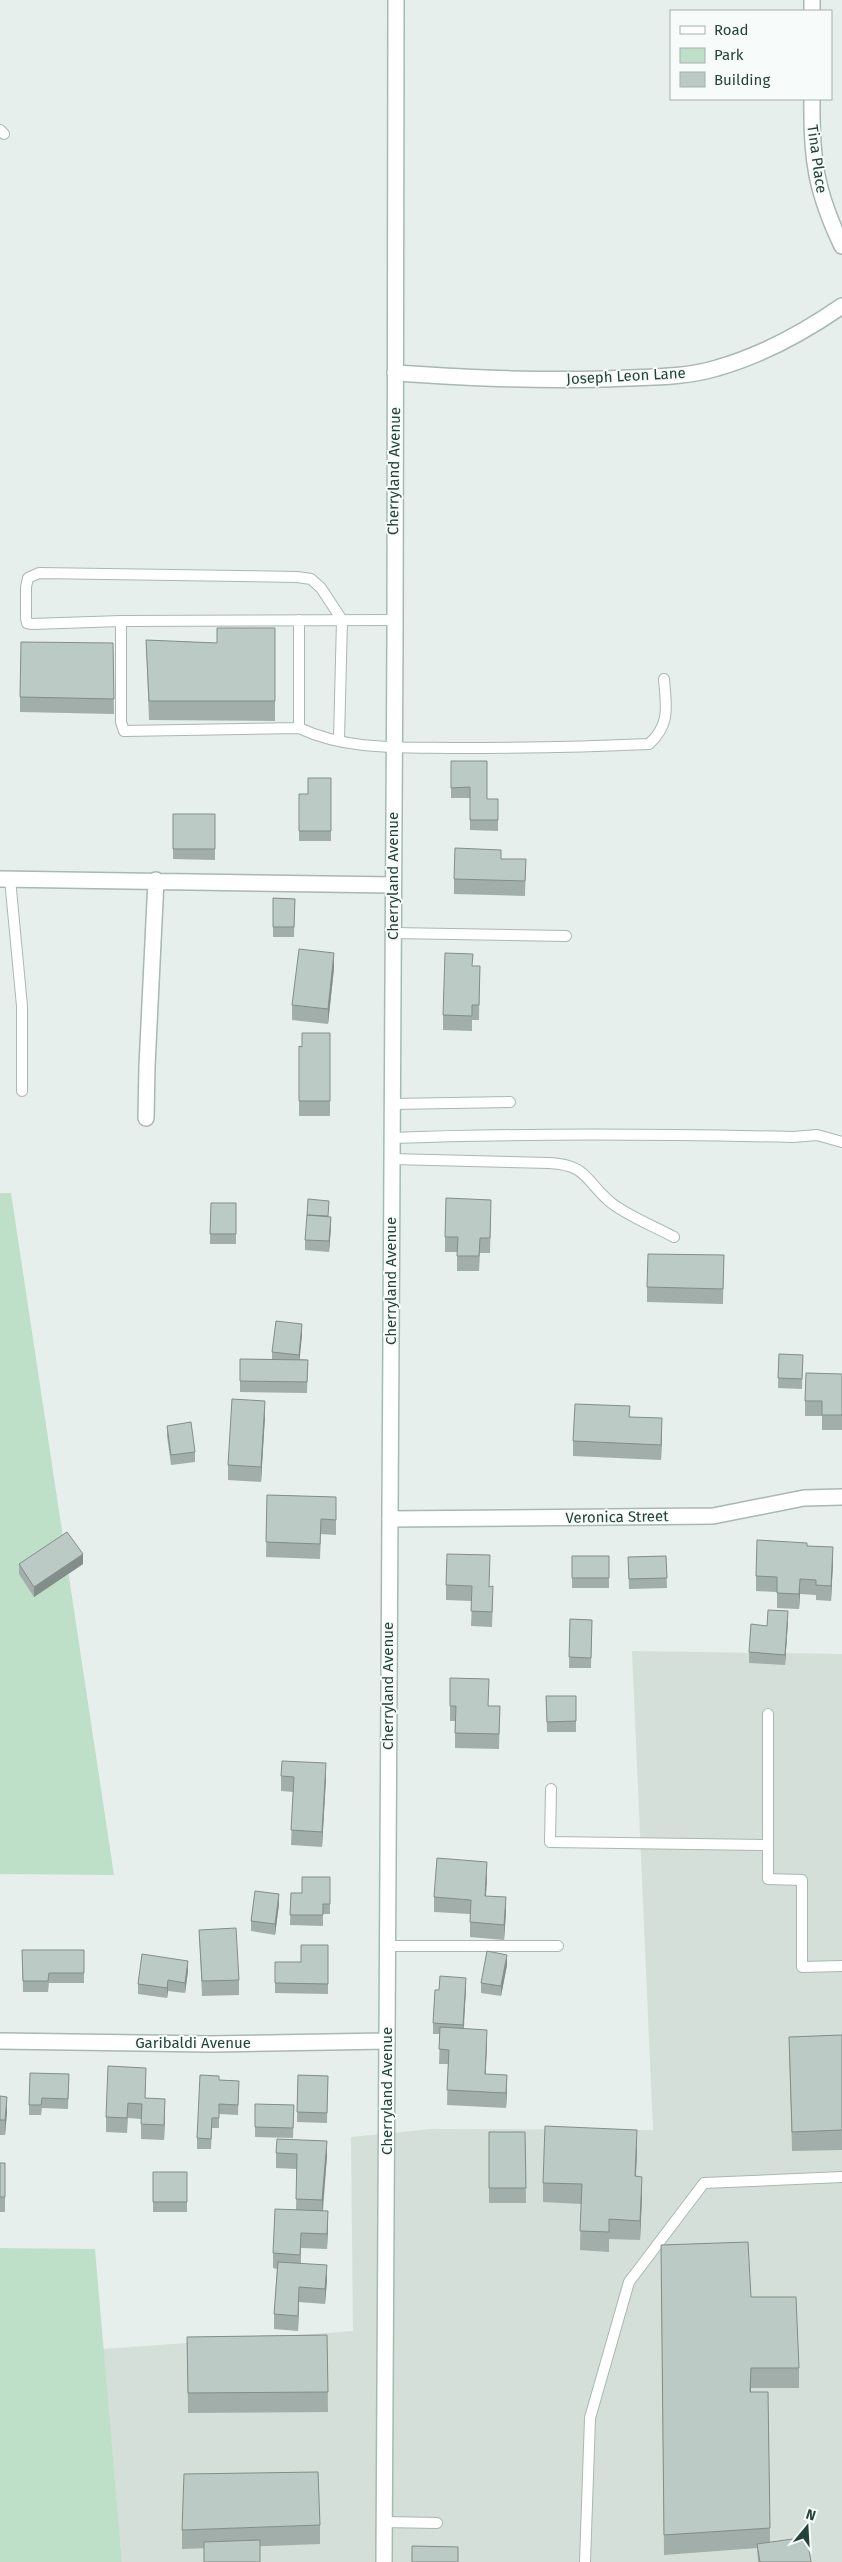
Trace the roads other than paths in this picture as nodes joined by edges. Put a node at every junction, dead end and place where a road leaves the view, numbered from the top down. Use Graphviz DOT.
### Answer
graph roads {
  1 [pos="396,0"];
  2 [pos="812,100"];
  3 [pos="842,246"];
  4 [pos="842,306"];
  5 [pos="395,373"];
  6 [pos="299,620"];
  7 [pos="342,620"];
  8 [pos="394,620"];
  9 [pos="121,621"];
  10 [pos="664,679"];
  11 [pos="299,728"];
  12 [pos="339,739"];
  13 [pos="394,747"];
  14 [pos="5,879"];
  15 [pos="156,880"];
  16 [pos="393,885"];
  17 [pos="392,933"];
  18 [pos="566,936"];
  19 [pos="22,1090"];
  20 [pos="510,1102"];
  21 [pos="392,1104"];
  22 [pos="146,1118"];
  23 [pos="392,1138"];
  24 [pos="842,1142"];
  25 [pos="392,1159"];
  26 [pos="674,1237"];
  27 [pos="842,1497"];
  28 [pos="390,1519"];
  29 [pos="768,1714"];
  30 [pos="551,1789"];
  31 [pos="768,1845"];
  32 [pos="387,1946"];
  33 [pos="558,1946"];
  34 [pos="842,1966"];
  35 [pos="0,2041"];
  36 [pos="387,2041"];
  37 [pos="842,2177"];
  38 [pos="384,2522"];
  39 [pos="437,2523"];
  40 [pos="384,2562"];
  41 [pos="585,2562"];
  1 -- 5 [label="street, Cherryland Avenue"];
  2 -- 3 [label="street, Tina Place"];
  4 -- 5 [label="street, Joseph Leon Lane"];
  5 -- 8 [label="street, Cherryland Avenue"];
  6 -- 7 [label="lane"];
  6 -- 9 [label="lane"];
  6 -- 11 [label="lane"];
  7 -- 8 [label="lane"];
  7 -- 9 [label="lane"];
  7 -- 12 [label="lane"];
  8 -- 13 [label="street, Cherryland Avenue"];
  9 -- 11 [label="lane"];
  10 -- 13 [label="lane"];
  11 -- 12 [label="lane"];
  12 -- 13 [label="lane"];
  13 -- 16 [label="street, Cherryland Avenue"];
  14 -- 15 [label="street"];
  14 -- 19 [label="lane"];
  15 -- 16 [label="street"];
  15 -- 22 [label="street"];
  16 -- 17 [label="street, Cherryland Avenue"];
  17 -- 18 [label="lane"];
  17 -- 21 [label="street, Cherryland Avenue"];
  20 -- 21 [label="lane"];
  21 -- 23 [label="street, Cherryland Avenue"];
  23 -- 24 [label="lane"];
  23 -- 25 [label="street, Cherryland Avenue"];
  25 -- 26 [label="lane"];
  25 -- 28 [label="street, Cherryland Avenue"];
  27 -- 28 [label="street, Veronica Street"];
  28 -- 32 [label="street, Cherryland Avenue"];
  29 -- 31 [label="lane"];
  30 -- 31 [label="lane"];
  31 -- 34 [label="lane"];
  32 -- 33 [label="lane"];
  32 -- 36 [label="street, Cherryland Avenue"];
  35 -- 36 [label="street, Garibaldi Avenue"];
  36 -- 38 [label="street, Cherryland Avenue"];
  37 -- 41 [label="lane"];
  38 -- 39 [label="lane"];
  38 -- 40 [label="street, Cherryland Avenue"];
}
